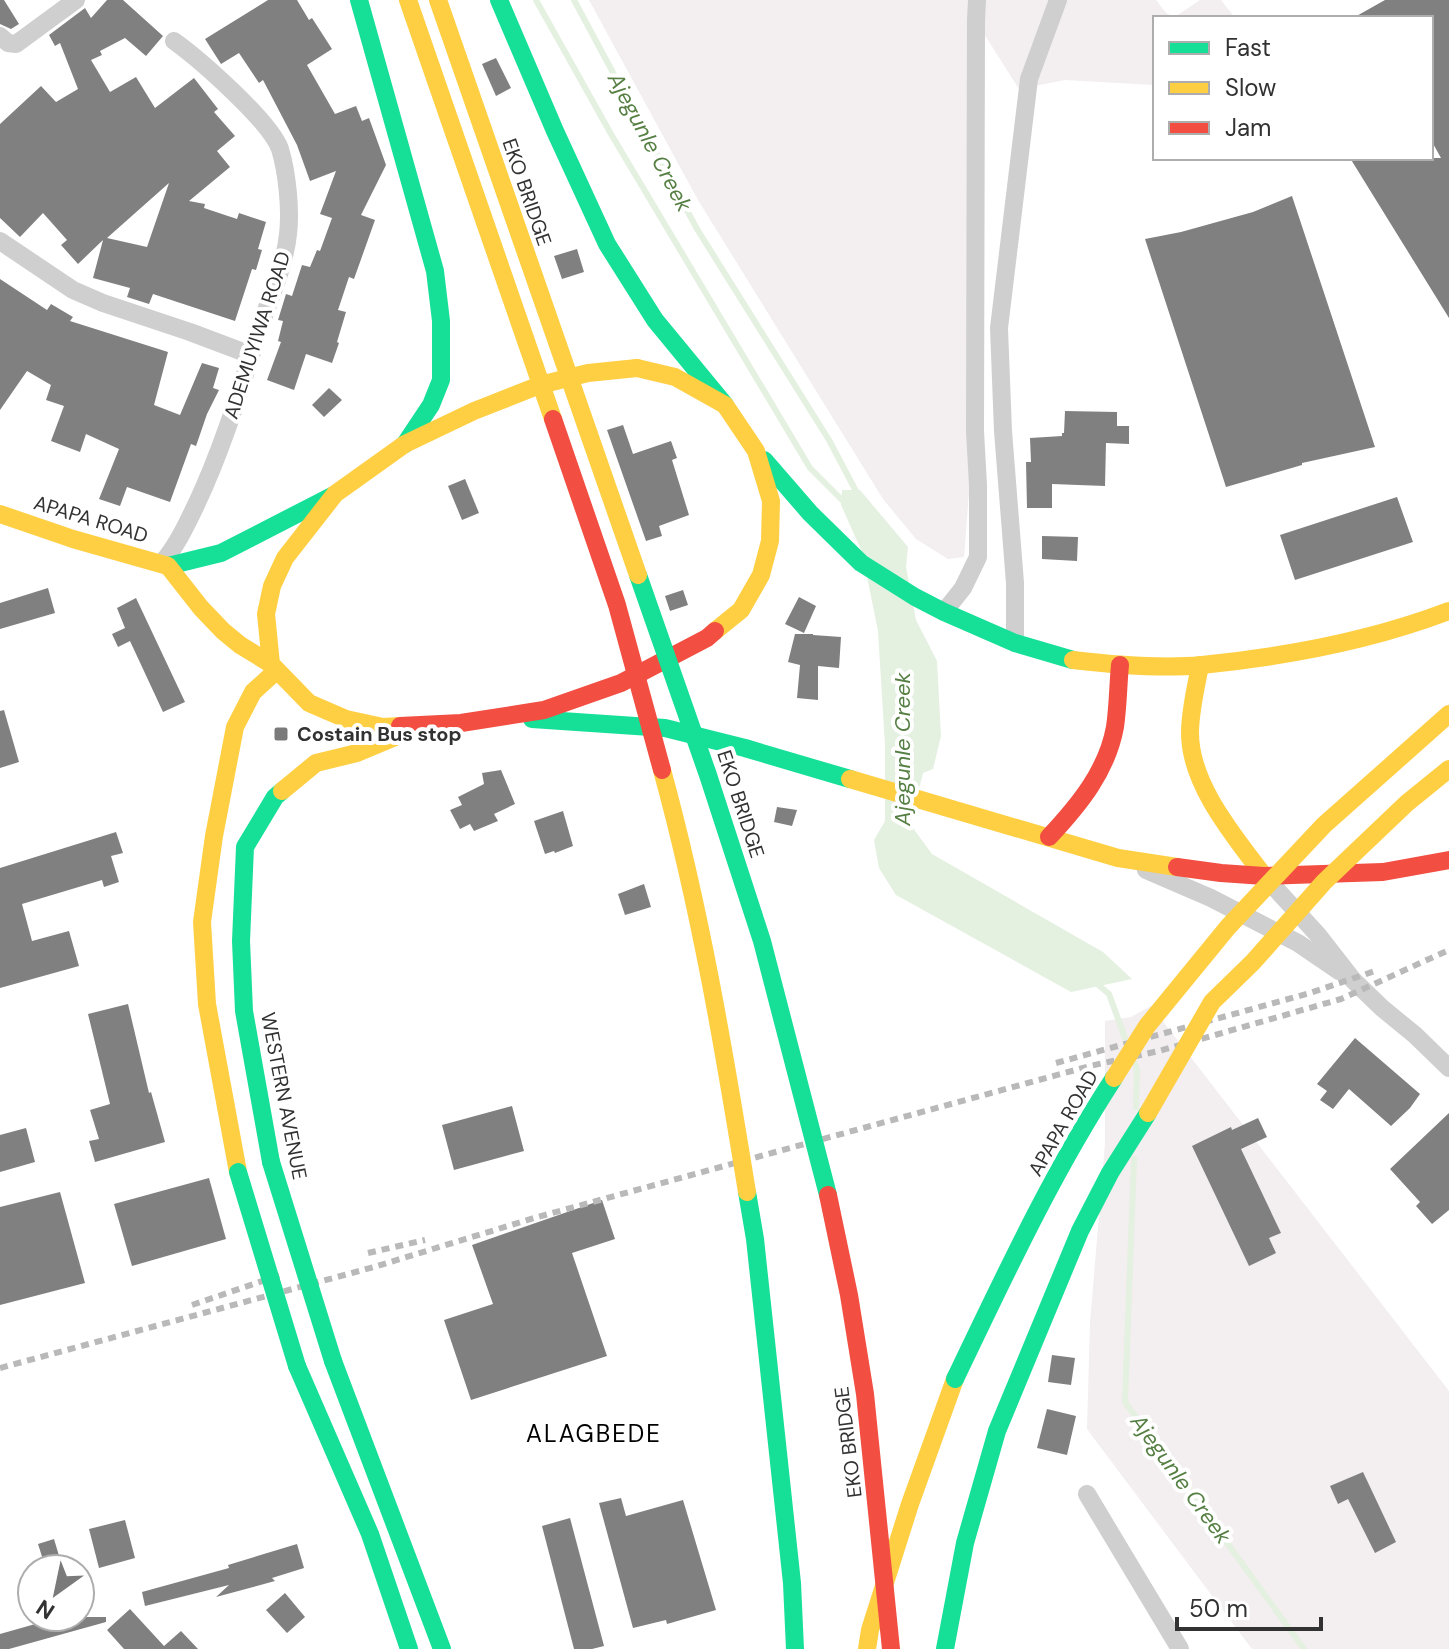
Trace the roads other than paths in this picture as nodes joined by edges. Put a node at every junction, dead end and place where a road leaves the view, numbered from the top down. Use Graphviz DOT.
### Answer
graph roads {
  1 [pos="76,0"];
  2 [pos="359,0"];
  3 [pos="408,0"];
  4 [pos="438,0"];
  5 [pos="499,0"];
  6 [pos="976,0"];
  7 [pos="1058,0"];
  8 [pos="1073,0"];
  9 [pos="0,36"];
  10 [pos="174,41"];
  11 [pos="1041,46"];
  12 [pos="0,241"];
  13 [pos="251,355"];
  14 [pos="725,405"];
  15 [pos="975,431"];
  16 [pos="1003,431"];
  17 [pos="405,444"];
  18 [pos="756,451"];
  19 [pos="335,494"];
  20 [pos="0,514"];
  21 [pos="165,564"];
  22 [pos="1449,611"];
  23 [pos="944,612"];
  24 [pos="1015,643"];
  25 [pos="1120,665"];
  26 [pos="1200,665"];
  27 [pos="273,668"];
  28 [pos="1449,714"];
  29 [pos="495,716"];
  30 [pos="425,725"];
  31 [pos="1449,769"];
  32 [pos="1049,837"];
  33 [pos="1118,858"];
  34 [pos="1449,860"];
  35 [pos="1264,876"];
  36 [pos="1353,980"];
  37 [pos="1449,1068"];
  38 [pos="1087,1494"];
  39 [pos="409,1649"];
  40 [pos="442,1649"];
  41 [pos="795,1649"];
  42 [pos="867,1649"];
  43 [pos="891,1649"];
  44 [pos="945,1649"];
  45 [pos="1180,1649"];
  1 -- 9 [label="street"];
  2 -- 17 [label="main road"];
  3 -- 41 [label="main road, bridge"];
  4 -- 43 [label="main road, EKO BRIDGE, bridge"];
  5 -- 14 [label="main road"];
  6 -- 15 [label="street"];
  7 -- 11 [label="street"];
  8 -- 11 [label="street"];
  10 -- 13 [label="street, ADEMUYIWA ROAD"];
  11 -- 16 [label="street"];
  12 -- 13 [label="street"];
  13 -- 21 [label="street, ADEMUYIWA ROAD"];
  14 -- 17 [label="main road"];
  14 -- 18 [label="main road"];
  15 -- 16 [label="street"];
  15 -- 23 [label="street"];
  16 -- 24 [label="street"];
  17 -- 19 [label="main road"];
  18 -- 23 [label="main road"];
  18 -- 29 [label="main road"];
  19 -- 21 [label="main road, APAPA ROAD"];
  19 -- 27 [label="main road"];
  20 -- 21 [label="main road, APAPA ROAD"];
  21 -- 27 [label="main road"];
  22 -- 26 [label="main road"];
  23 -- 24 [label="main road"];
  24 -- 25 [label="main road"];
  25 -- 26 [label="main road"];
  25 -- 32 [label="main road"];
  26 -- 35 [label="main road"];
  27 -- 30 [label="main road"];
  27 -- 39 [label="main road, bridge"];
  28 -- 42 [label="main road, APAPA ROAD, bridge"];
  29 -- 30 [label="main road"];
  29 -- 32 [label="main road"];
  30 -- 40 [label="main road, WESTERN AVENUE, bridge"];
  31 -- 44 [label="main road, bridge"];
  32 -- 33 [label="main road"];
  33 -- 35 [label="main road"];
  33 -- 36 [label="street"];
  34 -- 35 [label="main road"];
  35 -- 36 [label="street"];
  36 -- 37 [label="street"];
  38 -- 45 [label="street"];
}
